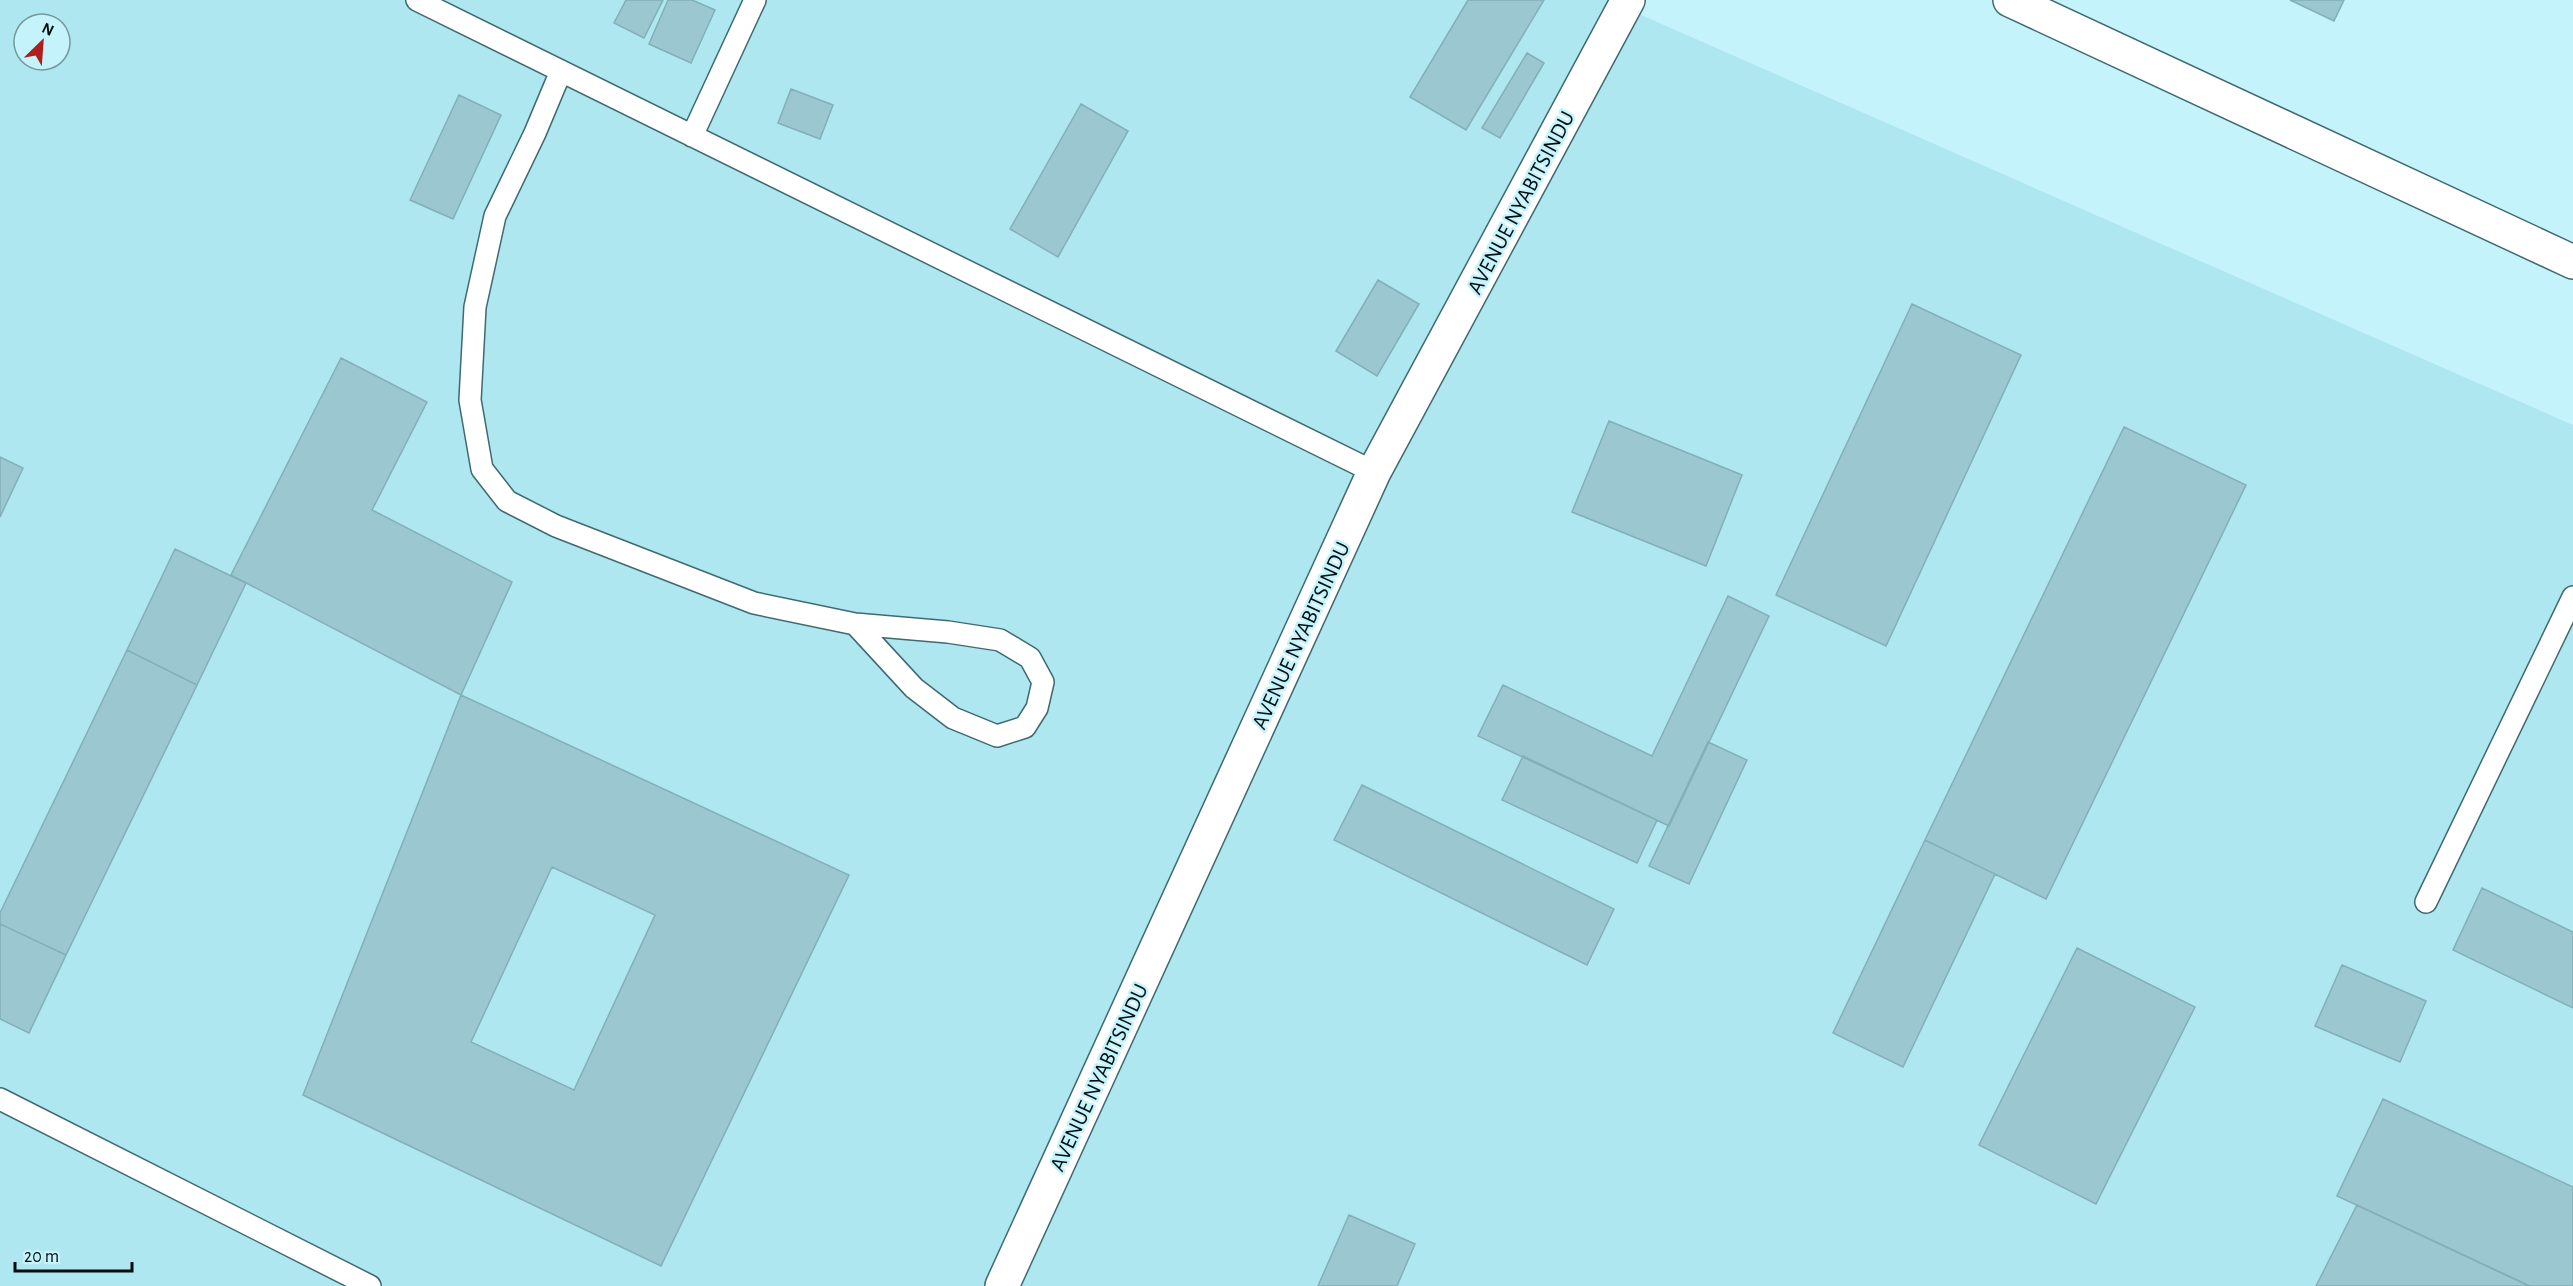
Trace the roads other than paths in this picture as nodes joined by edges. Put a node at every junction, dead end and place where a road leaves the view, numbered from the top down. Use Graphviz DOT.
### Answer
graph roads {
  1 [pos="417,0"];
  2 [pos="755,0"];
  3 [pos="1628,0"];
  4 [pos="2010,0"];
  5 [pos="561,71"];
  6 [pos="692,136"];
  7 [pos="2573,261"];
  8 [pos="1374,472"];
  9 [pos="2573,597"];
  10 [pos="855,624"];
  11 [pos="2426,902"];
  12 [pos="0,1099"];
  13 [pos="370,1286"];
  14 [pos="1002,1286"];
  1 -- 5 [label="lane"];
  2 -- 6 [label="lane"];
  3 -- 8 [label="street, AVENUE NYABITSINDU"];
  4 -- 7 [label="street"];
  5 -- 6 [label="lane"];
  5 -- 10 [label="lane"];
  6 -- 8 [label="lane"];
  8 -- 14 [label="street, AVENUE NYABITSINDU"];
  9 -- 11 [label="lane"];
  10 -- 10 [label="lane"];
  12 -- 13 [label="lane"];
}
